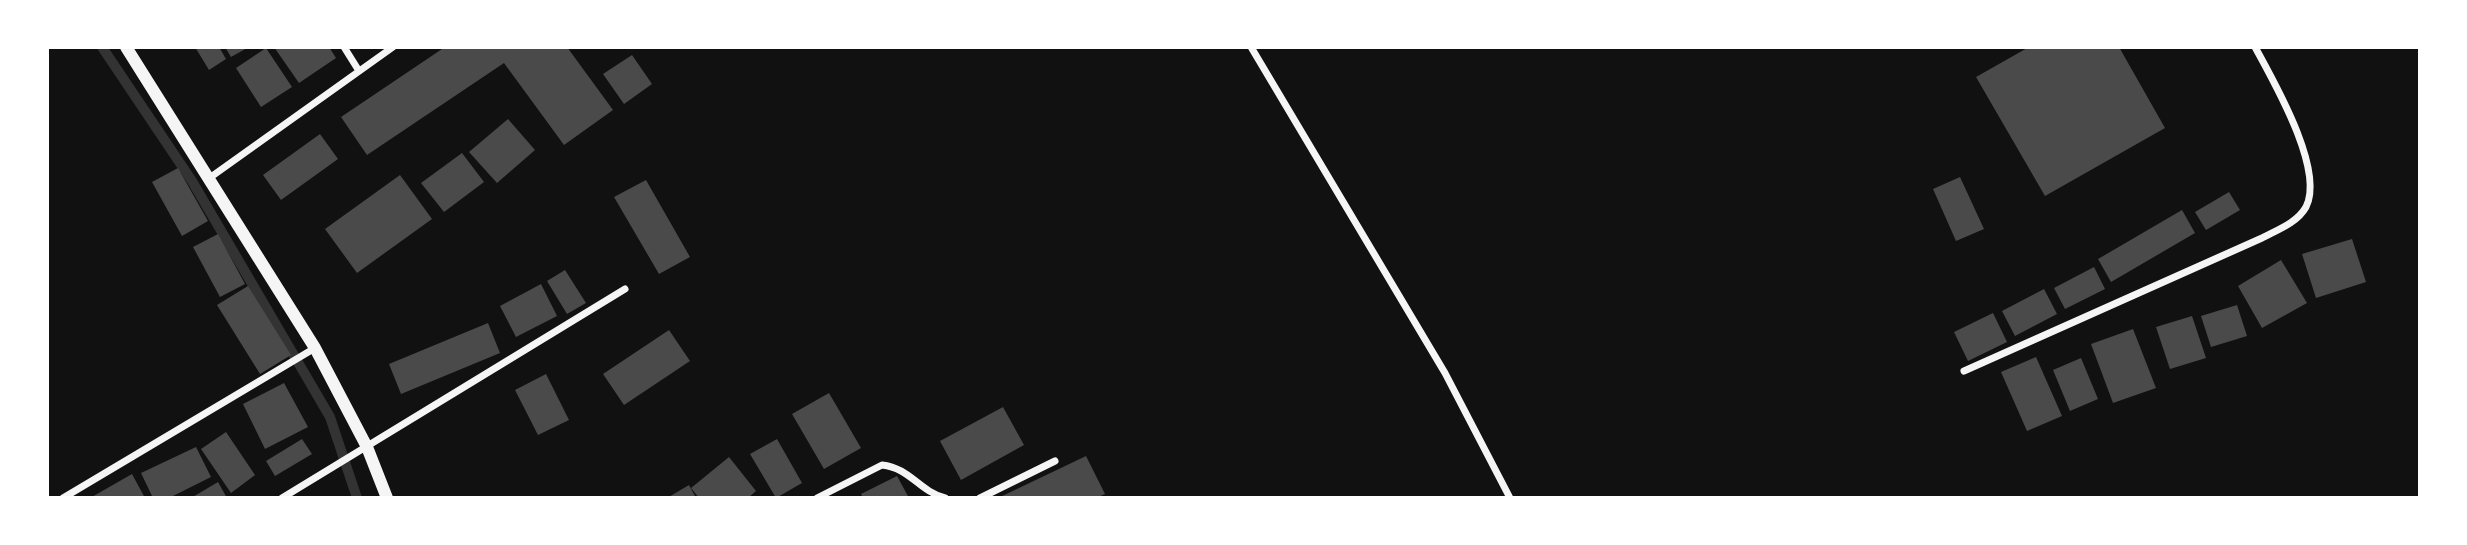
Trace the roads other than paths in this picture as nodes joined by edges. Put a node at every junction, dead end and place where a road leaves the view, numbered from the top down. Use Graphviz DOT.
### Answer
graph roads {
  1 [pos="126,47"];
  2 [pos="344,47"];
  3 [pos="393,47"];
  4 [pos="1251,47"];
  5 [pos="2255,47"];
  6 [pos="359,71"];
  7 [pos="207,180"];
  8 [pos="625,289"];
  9 [pos="315,348"];
  10 [pos="1964,371"];
  11 [pos="367,447"];
  12 [pos="1055,461"];
  13 [pos="63,498"];
  14 [pos="282,498"];
  15 [pos="387,498"];
  16 [pos="817,498"];
  17 [pos="945,498"];
  18 [pos="980,498"];
  19 [pos="1510,498"];
  1 -- 7 [label="street"];
  2 -- 6 [label="street"];
  3 -- 6 [label="street"];
  4 -- 19 [label="street"];
  5 -- 10 [label="street"];
  6 -- 7 [label="street"];
  7 -- 9 [label="street"];
  8 -- 11 [label="street"];
  9 -- 11 [label="street"];
  9 -- 13 [label="street"];
  11 -- 14 [label="street"];
  11 -- 15 [label="street"];
  12 -- 18 [label="street"];
  16 -- 17 [label="street"];
}
